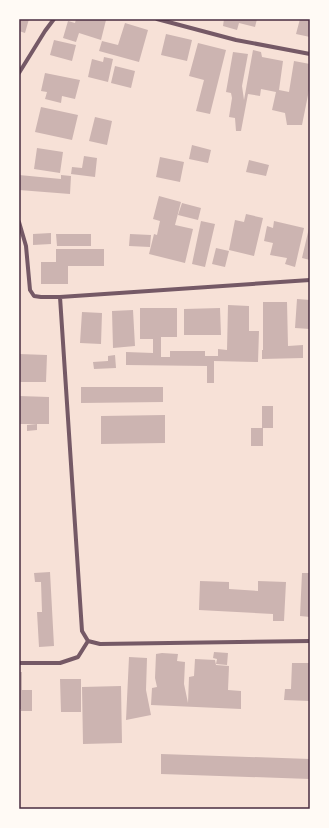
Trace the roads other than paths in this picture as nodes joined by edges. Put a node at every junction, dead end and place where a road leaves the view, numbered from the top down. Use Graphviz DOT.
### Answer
graph roads {
  1 [pos="54,19"];
  2 [pos="157,19"];
  3 [pos="310,54"];
  4 [pos="19,72"];
  5 [pos="19,222"];
  6 [pos="310,280"];
  7 [pos="60,297"];
  8 [pos="88,641"];
  9 [pos="310,641"];
  10 [pos="19,663"];
  1 -- 4 [label="street"];
  2 -- 3 [label="street"];
  5 -- 7 [label="street"];
  6 -- 7 [label="street"];
  7 -- 8 [label="street"];
  8 -- 9 [label="street"];
  8 -- 10 [label="street"];
}
